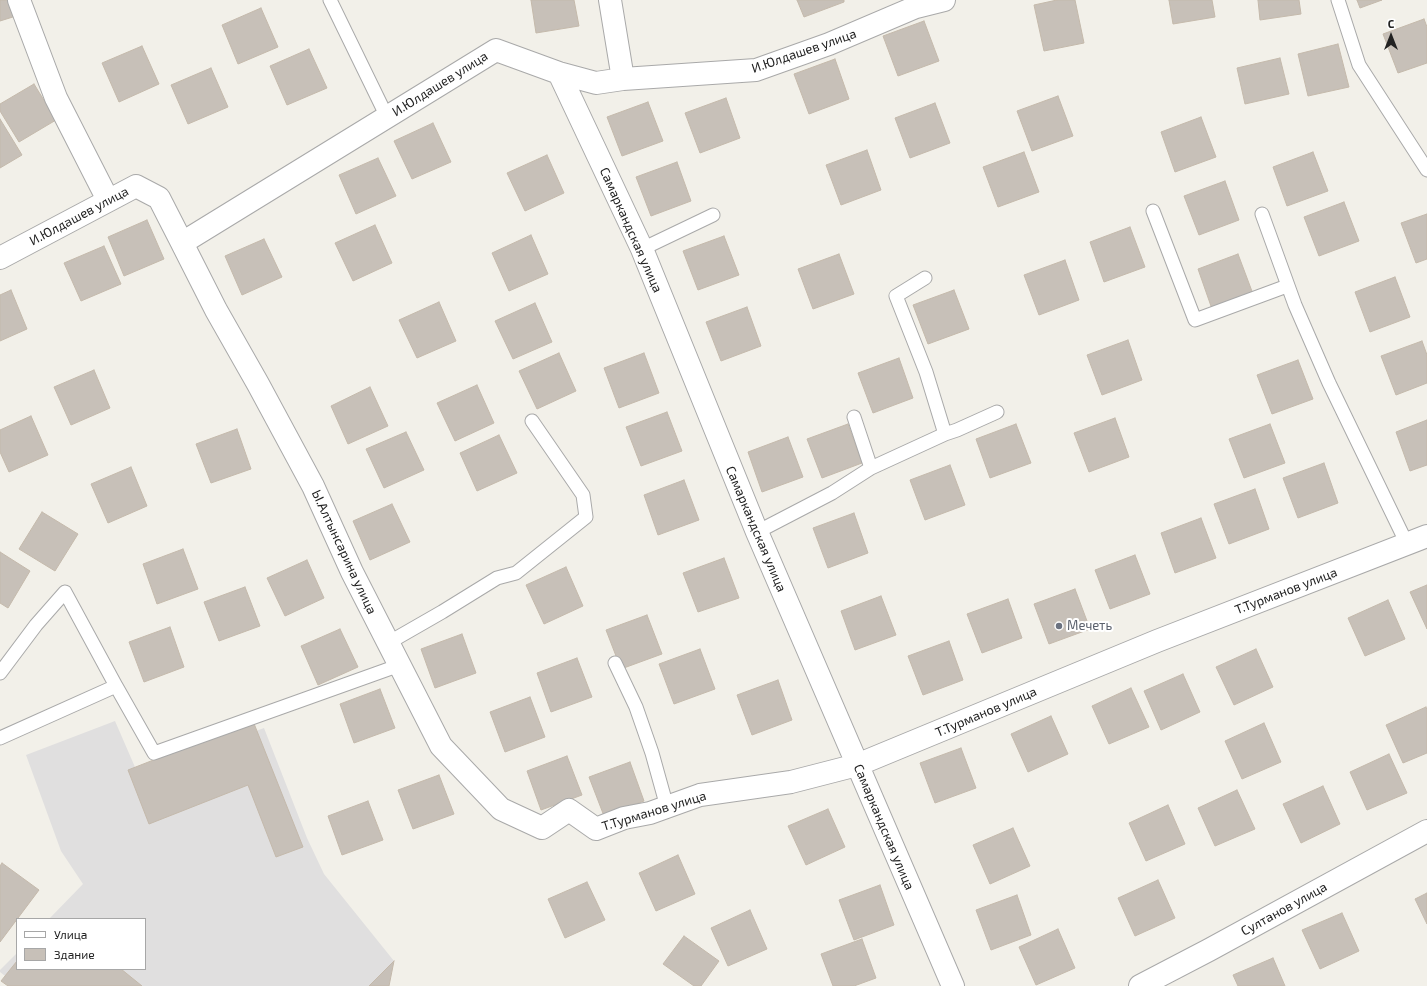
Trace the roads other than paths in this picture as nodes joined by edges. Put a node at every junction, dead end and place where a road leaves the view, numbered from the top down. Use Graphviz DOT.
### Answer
graph roads {
  1 [pos="19,0"];
  2 [pos="330,0"];
  3 [pos="610,0"];
  4 [pos="944,0"];
  5 [pos="1338,0"];
  6 [pos="559,73"];
  7 [pos="623,79"];
  8 [pos="387,117"];
  9 [pos="1427,170"];
  10 [pos="108,200"];
  11 [pos="1153,212"];
  12 [pos="1262,214"];
  13 [pos="713,215"];
  14 [pos="182,243"];
  15 [pos="642,249"];
  16 [pos="0,258"];
  17 [pos="925,278"];
  18 [pos="1287,286"];
  19 [pos="997,412"];
  20 [pos="854,417"];
  21 [pos="532,421"];
  22 [pos="945,434"];
  23 [pos="871,468"];
  24 [pos="757,532"];
  25 [pos="1427,536"];
  26 [pos="1407,544"];
  27 [pos="388,643"];
  28 [pos="616,663"];
  29 [pos="400,665"];
  30 [pos="0,673"];
  31 [pos="116,686"];
  32 [pos="0,738"];
  33 [pos="857,765"];
  34 [pos="667,807"];
  35 [pos="542,828"];
  36 [pos="1427,831"];
  37 [pos="952,986"];
  38 [pos="1140,986"];
  1 -- 10 [label="street"];
  2 -- 8 [label="lane"];
  3 -- 7 [label="street"];
  4 -- 7 [label="street, И.Юлдашев улица"];
  5 -- 9 [label="lane"];
  6 -- 7 [label="street, И.Юлдашев улица"];
  6 -- 8 [label="street, И.Юлдашев улица"];
  6 -- 15 [label="street, Самаркандская улица"];
  8 -- 14 [label="street, И.Юлдашев улица"];
  10 -- 14 [label="street, И.Юлдашев улица"];
  10 -- 16 [label="street, И.Юлдашев улица"];
  11 -- 18 [label="lane"];
  12 -- 18 [label="lane"];
  13 -- 15 [label="lane"];
  14 -- 27 [label="street, Ы.Алтынсарина улица"];
  15 -- 24 [label="street, Самаркандская улица"];
  17 -- 22 [label="lane"];
  18 -- 26 [label="lane"];
  19 -- 22 [label="lane"];
  20 -- 23 [label="lane"];
  21 -- 27 [label="lane"];
  22 -- 23 [label="lane"];
  23 -- 24 [label="lane"];
  24 -- 33 [label="street, Самаркандская улица"];
  25 -- 26 [label="street, Т.Турманов улица"];
  26 -- 33 [label="street, Т.Турманов улица"];
  27 -- 29 [label="street, Ы.Алтынсарина улица"];
  28 -- 34 [label="lane"];
  29 -- 31 [label="lane"];
  29 -- 35 [label="street, Ы.Алтынсарина улица"];
  30 -- 31 [label="lane"];
  31 -- 32 [label="lane"];
  33 -- 34 [label="street, Т.Турманов улица"];
  33 -- 37 [label="street, Самаркандская улица"];
  34 -- 35 [label="street, Т.Турманов улица"];
  36 -- 38 [label="street, Султанов улица"];
}
